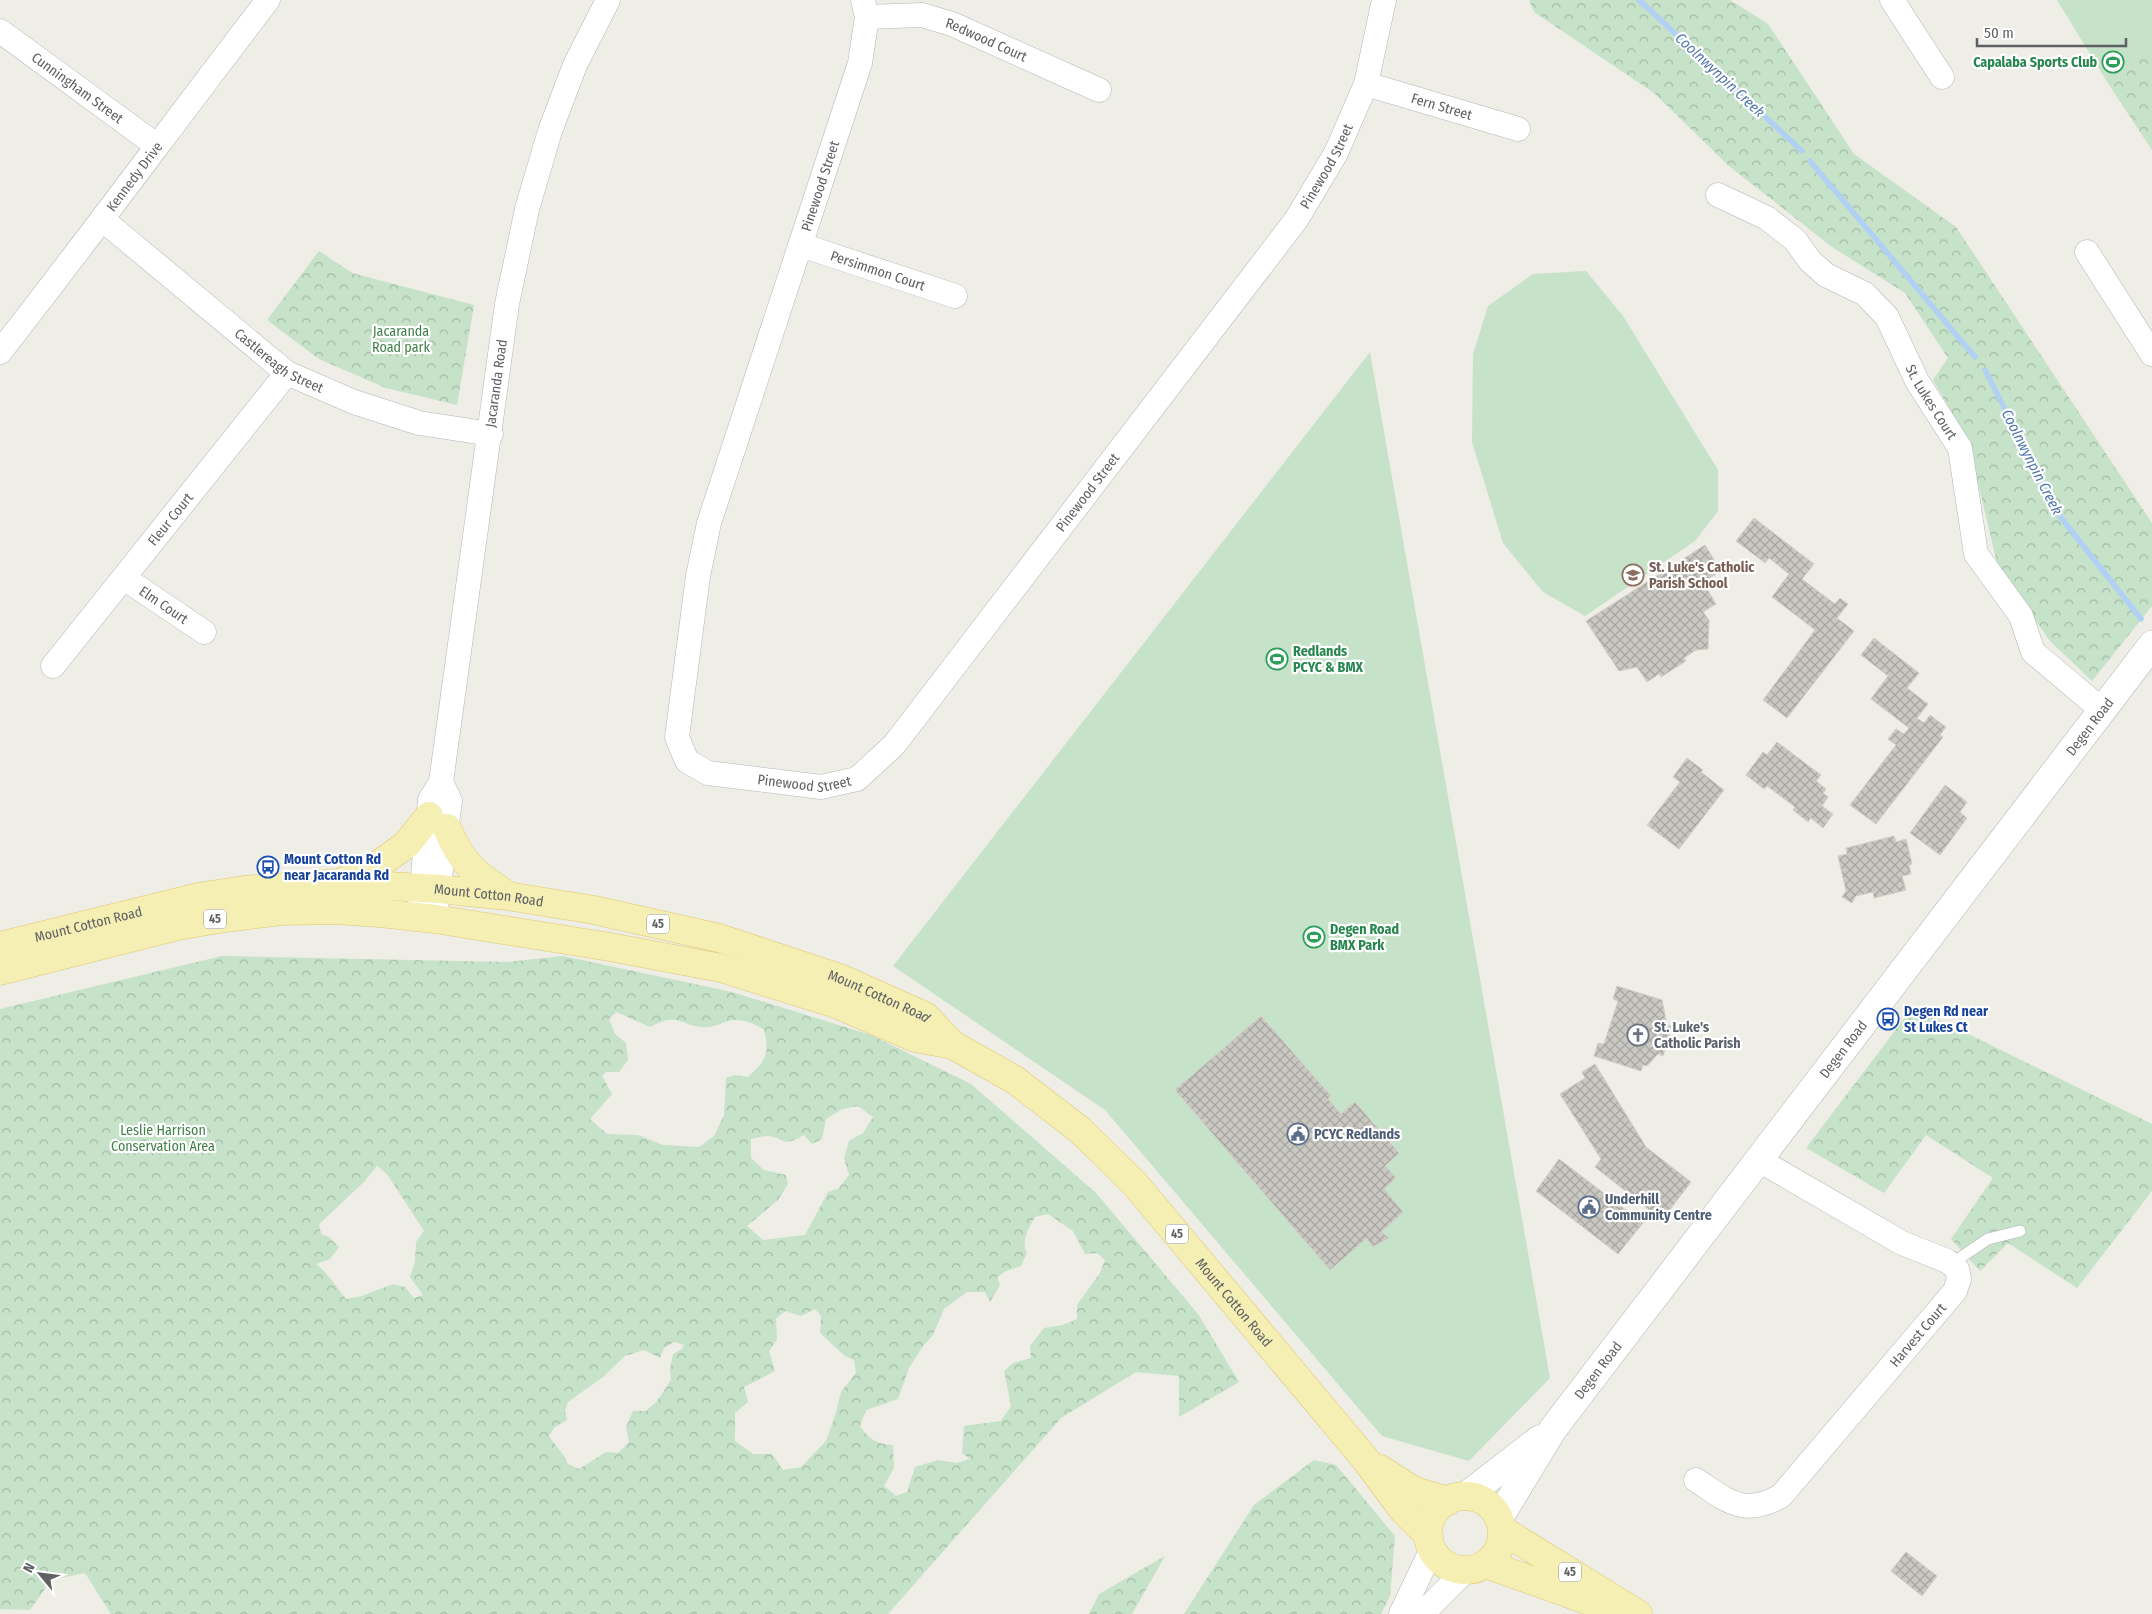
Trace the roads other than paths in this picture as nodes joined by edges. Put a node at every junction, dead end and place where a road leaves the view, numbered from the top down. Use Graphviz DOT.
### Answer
graph roads {
  1 [pos="268,0"];
  2 [pos="608,0"];
  3 [pos="1384,0"];
  4 [pos="1892,0"];
  5 [pos="865,9"];
  6 [pos="0,31"];
  7 [pos="1942,77"];
  8 [pos="1366,84"];
  9 [pos="1099,90"];
  10 [pos="1518,129"];
  11 [pos="156,146"];
  12 [pos="1718,195"];
  13 [pos="104,220"];
  14 [pos="801,245"];
  15 [pos="2087,252"];
  16 [pos="955,296"];
  17 [pos="0,352"];
  18 [pos="2152,354"];
  19 [pos="287,373"];
  20 [pos="491,434"];
  21 [pos="124,578"];
  22 [pos="204,632"];
  23 [pos="2152,645"];
  24 [pos="53,666"];
  25 [pos="2102,710"];
  26 [pos="438,822"];
  27 [pos="338,884"];
  28 [pos="431,888"];
  29 [pos="508,896"];
  30 [pos="427,918"];
  31 [pos="0,946"];
  32 [pos="0,971"];
  33 [pos="953,1045"];
  34 [pos="1759,1160"];
  35 [pos="2020,1231"];
  36 [pos="1951,1264"];
  37 [pos="1553,1429"];
  38 [pos="1366,1460"];
  39 [pos="1696,1480"];
  40 [pos="1457,1498"];
  41 [pos="1501,1524"];
  42 [pos="1430,1542"];
  43 [pos="1476,1567"];
  44 [pos="1402,1614"];
  45 [pos="1422,1614"];
  46 [pos="1626,1614"];
  47 [pos="1638,1614"];
  1 -- 11 [label="street, Kennedy Drive"];
  2 -- 20 [label="street, Jacaranda Road"];
  3 -- 8 [label="street, Pinewood Street"];
  4 -- 7 [label="street"];
  5 -- 9 [label="street, Redwood Court"];
  5 -- 14 [label="street, Pinewood Street"];
  6 -- 11 [label="street, Cunningham Street"];
  8 -- 10 [label="street, Fern Street"];
  8 -- 14 [label="street, Pinewood Street"];
  11 -- 13 [label="street, Kennedy Drive"];
  12 -- 25 [label="street, St. Lukes Court"];
  13 -- 17 [label="street, Kennedy Drive"];
  13 -- 19 [label="street, Castlereagh Street"];
  14 -- 16 [label="street, Persimmon Court"];
  15 -- 18 [label="street"];
  19 -- 20 [label="street, Castlereagh Street"];
  19 -- 21 [label="street, Fleur Court"];
  20 -- 26 [label="street, Jacaranda Road"];
  21 -- 22 [label="street, Elm Court"];
  21 -- 24 [label="street, Fleur Court"];
  23 -- 25 [label="street, Degen Road"];
  25 -- 34 [label="street, Degen Road"];
  26 -- 27 [label="main road"];
  26 -- 28 [label="street, Jacaranda Road"];
  26 -- 29 [label="main road"];
  27 -- 28 [label="main road, Mount Cotton Road / 45"];
  27 -- 31 [label="main road, Mount Cotton Road / 45"];
  28 -- 29 [label="main road, Mount Cotton Road / 45"];
  28 -- 30 [label="street, Jacaranda Road"];
  29 -- 33 [label="main road, Mount Cotton Road / 45"];
  30 -- 32 [label="main road, Mount Cotton Road / 45"];
  30 -- 33 [label="main road, Mount Cotton Road / 45"];
  33 -- 38 [label="main road, Mount Cotton Road / 45"];
  34 -- 36 [label="street"];
  34 -- 37 [label="street, Degen Road"];
  35 -- 36 [label="lane"];
  36 -- 39 [label="street, Harvest Court"];
  37 -- 40 [label="street, Degen Road"];
  37 -- 41 [label="street, Degen Road"];
  38 -- 40 [label="main road, Mount Cotton Road / 45"];
  38 -- 42 [label="main road, Mount Cotton Road / 45"];
  40 -- 41 [label="main road, 45"];
  40 -- 42 [label="main road"];
  41 -- 43 [label="main road"];
  41 -- 47 [label="main road, 45"];
  42 -- 43 [label="main road, 45"];
  42 -- 44 [label="street"];
  43 -- 45 [label="street"];
  43 -- 46 [label="main road, 45"];
}
